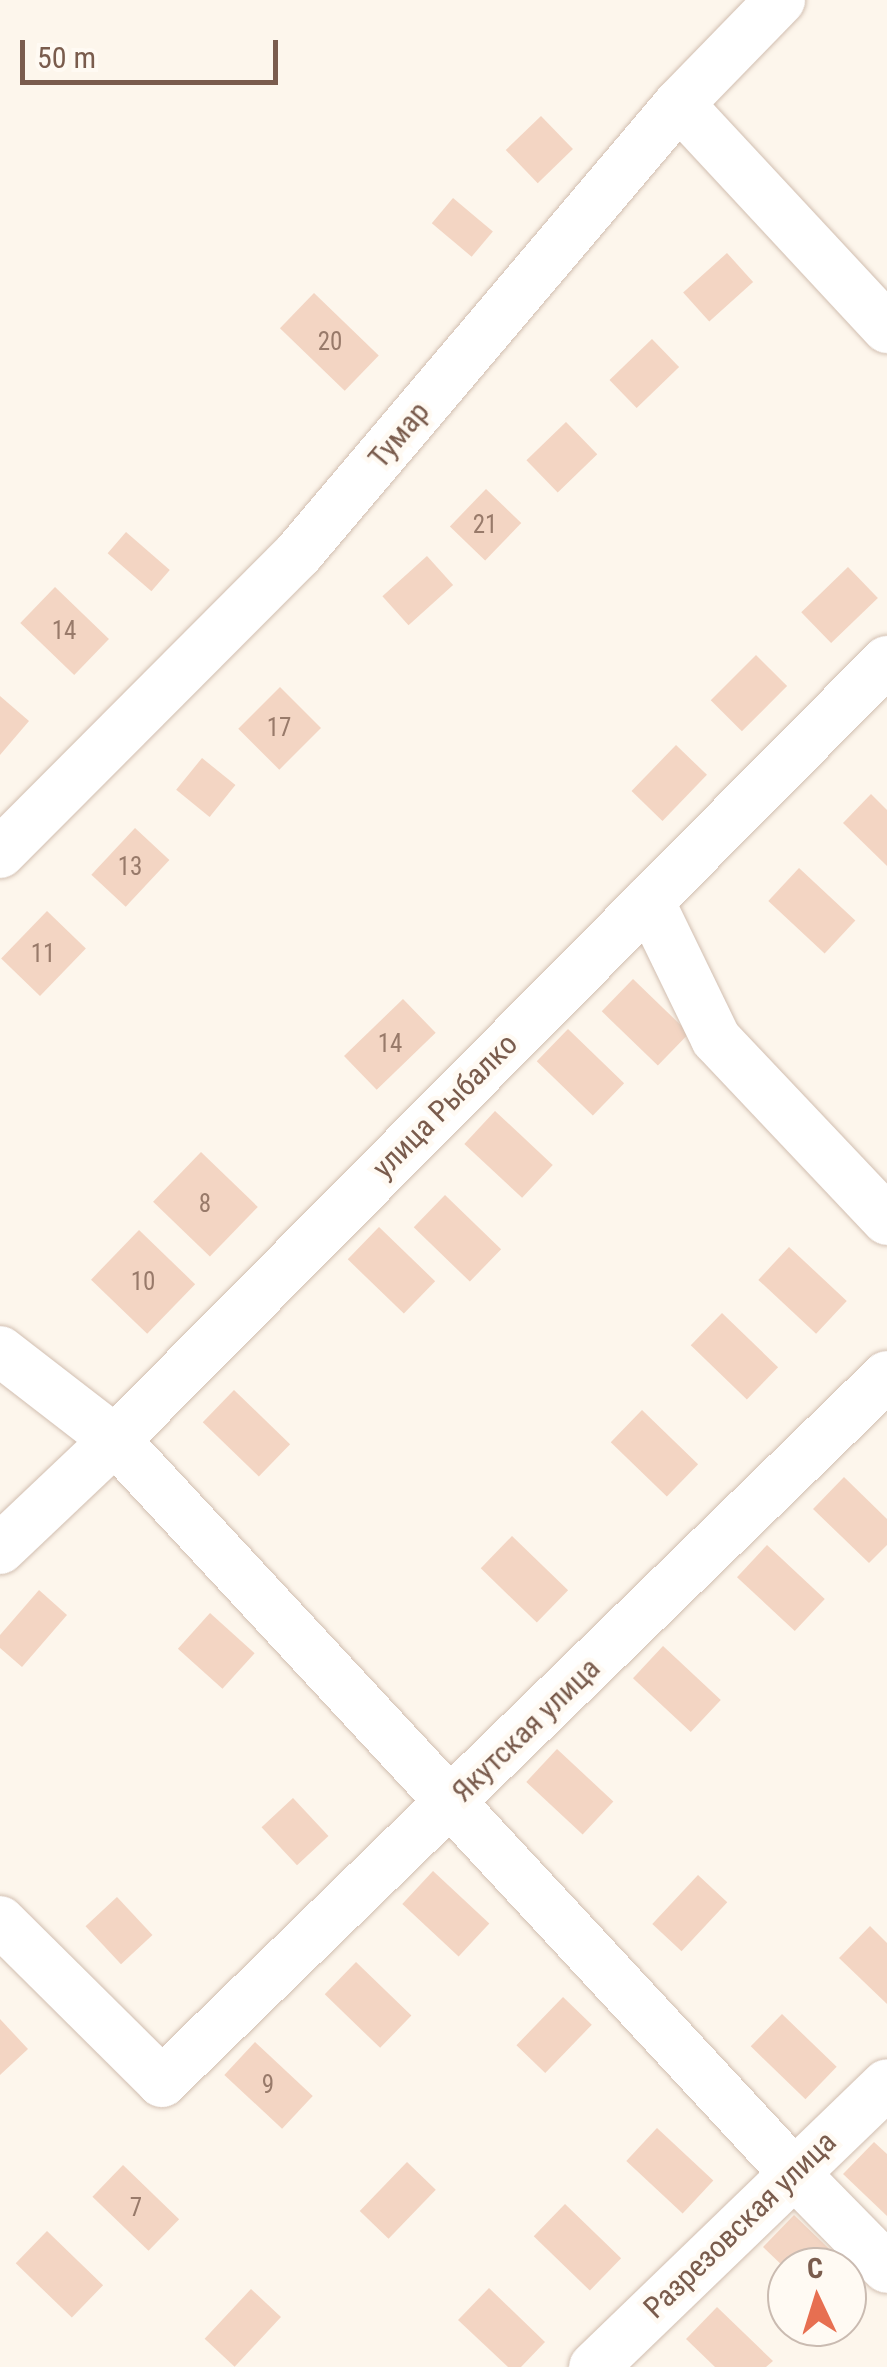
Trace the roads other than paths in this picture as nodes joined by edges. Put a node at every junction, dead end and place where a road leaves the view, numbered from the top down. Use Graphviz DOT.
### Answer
graph roads {
  1 [pos="780,0"];
  2 [pos="679,104"];
  3 [pos="887,328"];
  4 [pos="887,661"];
  5 [pos="0,853"];
  6 [pos="648,901"];
  7 [pos="887,1220"];
  8 [pos="0,1351"];
  9 [pos="887,1376"];
  10 [pos="115,1440"];
  11 [pos="0,1548"];
  12 [pos="453,1802"];
  13 [pos="0,1920"];
  14 [pos="887,2084"];
  15 [pos="792,2172"];
  16 [pos="887,2268"];
  17 [pos="594,2367"];
  1 -- 2 [label="street, Тумар"];
  2 -- 3 [label="street"];
  2 -- 5 [label="street, Тумар"];
  4 -- 6 [label="street, улица Рыбалко"];
  6 -- 7 [label="street"];
  6 -- 10 [label="street, улица Рыбалко"];
  8 -- 10 [label="street"];
  9 -- 12 [label="street, Якутская улица"];
  10 -- 11 [label="street, улица Рыбалко"];
  10 -- 12 [label="street"];
  12 -- 13 [label="street, Якутская улица"];
  12 -- 15 [label="street"];
  14 -- 15 [label="street, Разрезовская улица"];
  15 -- 16 [label="street"];
  15 -- 17 [label="street, Разрезовская улица"];
}
